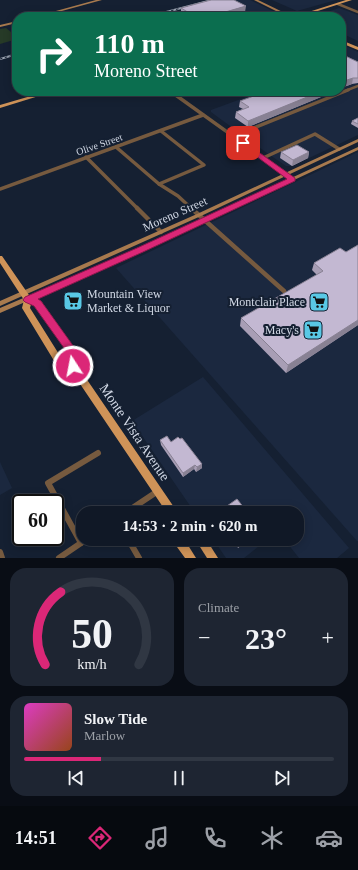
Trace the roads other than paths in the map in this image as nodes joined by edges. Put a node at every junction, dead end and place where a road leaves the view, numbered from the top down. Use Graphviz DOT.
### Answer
graph roads {
  1 [pos="100,0"];
  2 [pos="256,0"];
  3 [pos="264,0"];
  4 [pos="350,0"];
  5 [pos="338,4"];
  6 [pos="55,12"];
  7 [pos="281,12"];
  8 [pos="287,12"];
  9 [pos="313,12"];
  10 [pos="358,12"];
  11 [pos="12,23"];
  12 [pos="0,26"];
  13 [pos="346,39"];
  14 [pos="346,43"];
  15 [pos="358,45"];
  16 [pos="358,49"];
  17 [pos="358,86"];
  18 [pos="346,91"];
  19 [pos="36,96"];
  20 [pos="177,96"];
  21 [pos="333,96"];
  22 [pos="0,107"];
  23 [pos="203,115"];
  24 [pos="161,131"];
  25 [pos="234,136"];
  26 [pos="358,140"];
  27 [pos="116,147"];
  28 [pos="358,148"];
  29 [pos="339,149"];
  30 [pos="86,157"];
  31 [pos="263,158"];
  32 [pos="286,175"];
  33 [pos="293,179"];
  34 [pos="159,184"];
  35 [pos="0,189"];
  36 [pos="199,215"];
  37 [pos="206,220"];
  38 [pos="161,232"];
  39 [pos="0,258"];
  40 [pos="284,291"];
  41 [pos="26,296"];
  42 [pos="0,304"];
  43 [pos="0,311"];
  44 [pos="73,366"];
  45 [pos="98,453"];
  46 [pos="158,491"];
  47 [pos="136,506"];
  48 [pos="168,506"];
  49 [pos="76,528"];
  50 [pos="77,546"];
  51 [pos="132,546"];
  52 [pos="184,546"];
  53 [pos="205,546"];
  54 [pos="0,552"];
  55 [pos="2,558"];
  56 [pos="59,558"];
  57 [pos="139,558"];
  58 [pos="191,558"];
  59 [pos="213,558"];
  1 -- 6 [label="street"];
  2 -- 7 [label="street"];
  3 -- 8 [label="street"];
  4 -- 5 [label="main road"];
  5 -- 9 [label="main road"];
  5 -- 10 [label="street"];
  11 -- 12 [label="street"];
  13 -- 15 [label="main road"];
  14 -- 16 [label="main road"];
  17 -- 18 [label="street"];
  19 -- 22 [label="main road"];
  20 -- 23 [label="street"];
  21 -- 25 [label="street"];
  23 -- 24 [label="street, Olive Street"];
  23 -- 25 [label="street"];
  24 -- 27 [label="street, Olive Street"];
  24 -- 34 [label="street"];
  25 -- 31 [label="street"];
  26 -- 29 [label="street, Moreno Street"];
  27 -- 30 [label="street, Olive Street"];
  27 -- 34 [label="street"];
  28 -- 33 [label="street, Moreno Street"];
  29 -- 31 [label="street"];
  29 -- 32 [label="street, Moreno Street"];
  30 -- 35 [label="street, Olive Street"];
  30 -- 38 [label="street"];
  31 -- 32 [label="street"];
  32 -- 33 [label="street"];
  32 -- 36 [label="street, Moreno Street"];
  33 -- 37 [label="street, Moreno Street"];
  34 -- 36 [label="street"];
  36 -- 37 [label="street"];
  36 -- 38 [label="street, Moreno Street"];
  37 -- 40 [label="street"];
  37 -- 41 [label="street, Moreno Street"];
  38 -- 41 [label="street, Moreno Street"];
  39 -- 41 [label="main road, Monte Vista Avenue"];
  41 -- 42 [label="street, Moreno Street"];
  41 -- 43 [label="street, Moreno Street"];
  41 -- 44 [label="main road, Monte Vista Avenue"];
  41 -- 44 [label="main road, Monte Vista Avenue"];
  44 -- 46 [label="main road, Monte Vista Avenue"];
  45 -- 49 [label="street"];
  46 -- 47 [label="street"];
  46 -- 48 [label="main road, Monte Vista Avenue"];
  50 -- 56 [label="street"];
  51 -- 57 [label="street"];
  52 -- 58 [label="main road"];
  53 -- 59 [label="main road"];
  54 -- 55 [label="street"];
}
